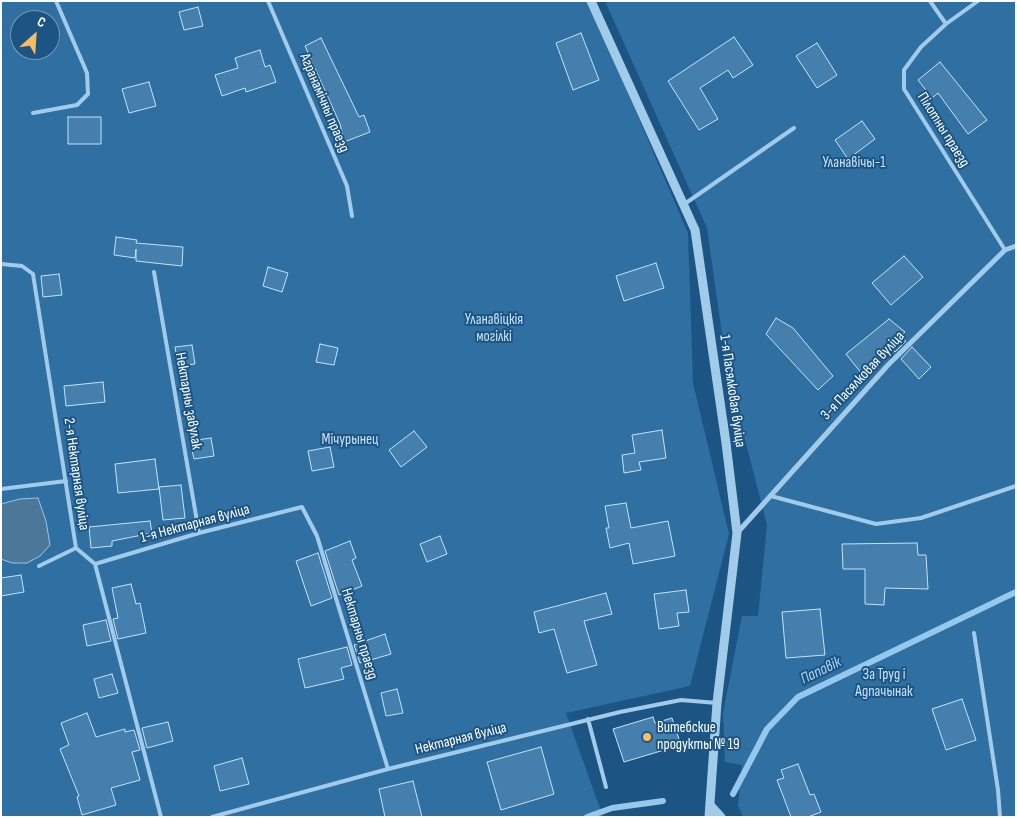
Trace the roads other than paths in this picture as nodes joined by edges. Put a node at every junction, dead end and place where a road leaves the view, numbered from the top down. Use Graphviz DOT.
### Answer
graph roads {
  1 [pos="56,1"];
  2 [pos="268,1"];
  3 [pos="591,1"];
  4 [pos="930,1"];
  5 [pos="978,1"];
  6 [pos="946,24"];
  7 [pos="34,113"];
  8 [pos="794,128"];
  9 [pos="683,205"];
  10 [pos="352,216"];
  11 [pos="1016,246"];
  12 [pos="1006,250"];
  13 [pos="1,264"];
  14 [pos="154,272"];
  15 [pos="66,481"];
  16 [pos="1016,486"];
  17 [pos="1,489"];
  18 [pos="771,496"];
  19 [pos="302,508"];
  20 [pos="199,533"];
  21 [pos="737,533"];
  22 [pos="76,548"];
  23 [pos="95,564"];
  24 [pos="39,566"];
  25 [pos="974,633"];
  26 [pos="717,703"];
  27 [pos="588,720"];
  28 [pos="388,769"];
  29 [pos="606,787"];
  30 [pos="710,805"];
  31 [pos="161,817"];
  32 [pos="212,817"];
  33 [pos="710,817"];
  34 [pos="721,817"];
  35 [pos="1000,817"];
  1 -- 7 [label="lane"];
  2 -- 10 [label="lane, Агранамічны праезд"];
  3 -- 9 [label="street, 1-я Пасялковая вуліца"];
  4 -- 6 [label="lane"];
  5 -- 6 [label="lane, Пілотны праезд"];
  6 -- 12 [label="lane, Пілотны праезд"];
  8 -- 9 [label="lane"];
  9 -- 21 [label="street, 1-я Пасялковая вуліца"];
  11 -- 12 [label="street, 3-я Пасялковая вуліца"];
  12 -- 18 [label="street, 3-я Пасялковая вуліца"];
  13 -- 15 [label="lane, 2-я Нектарная вуліца"];
  14 -- 20 [label="lane, Нектарны завулак"];
  15 -- 17 [label="lane"];
  15 -- 22 [label="lane, 2-я Нектарная вуліца"];
  16 -- 18 [label="lane"];
  18 -- 21 [label="street, 3-я Пасялковая вуліца"];
  19 -- 20 [label="lane, 1-я Нектарная вуліца"];
  19 -- 28 [label="lane, Нектарны праезд"];
  20 -- 23 [label="lane, 1-я Нектарная вуліца"];
  21 -- 26 [label="street, 1-я Пасялковая вуліца"];
  22 -- 23 [label="lane, 2-я Нектарная вуліца"];
  22 -- 24 [label="lane"];
  23 -- 31 [label="lane"];
  25 -- 35 [label="lane"];
  26 -- 27 [label="lane, Нектарная вуліца"];
  26 -- 30 [label="street, 1-я Пасялковая вуліца"];
  27 -- 28 [label="lane, Нектарная вуліца"];
  27 -- 29 [label="lane"];
  28 -- 32 [label="lane, Нектарная вуліца"];
  30 -- 33 [label="street, 1-я Пасялковая вуліца"];
  30 -- 34 [label="street"];
}
